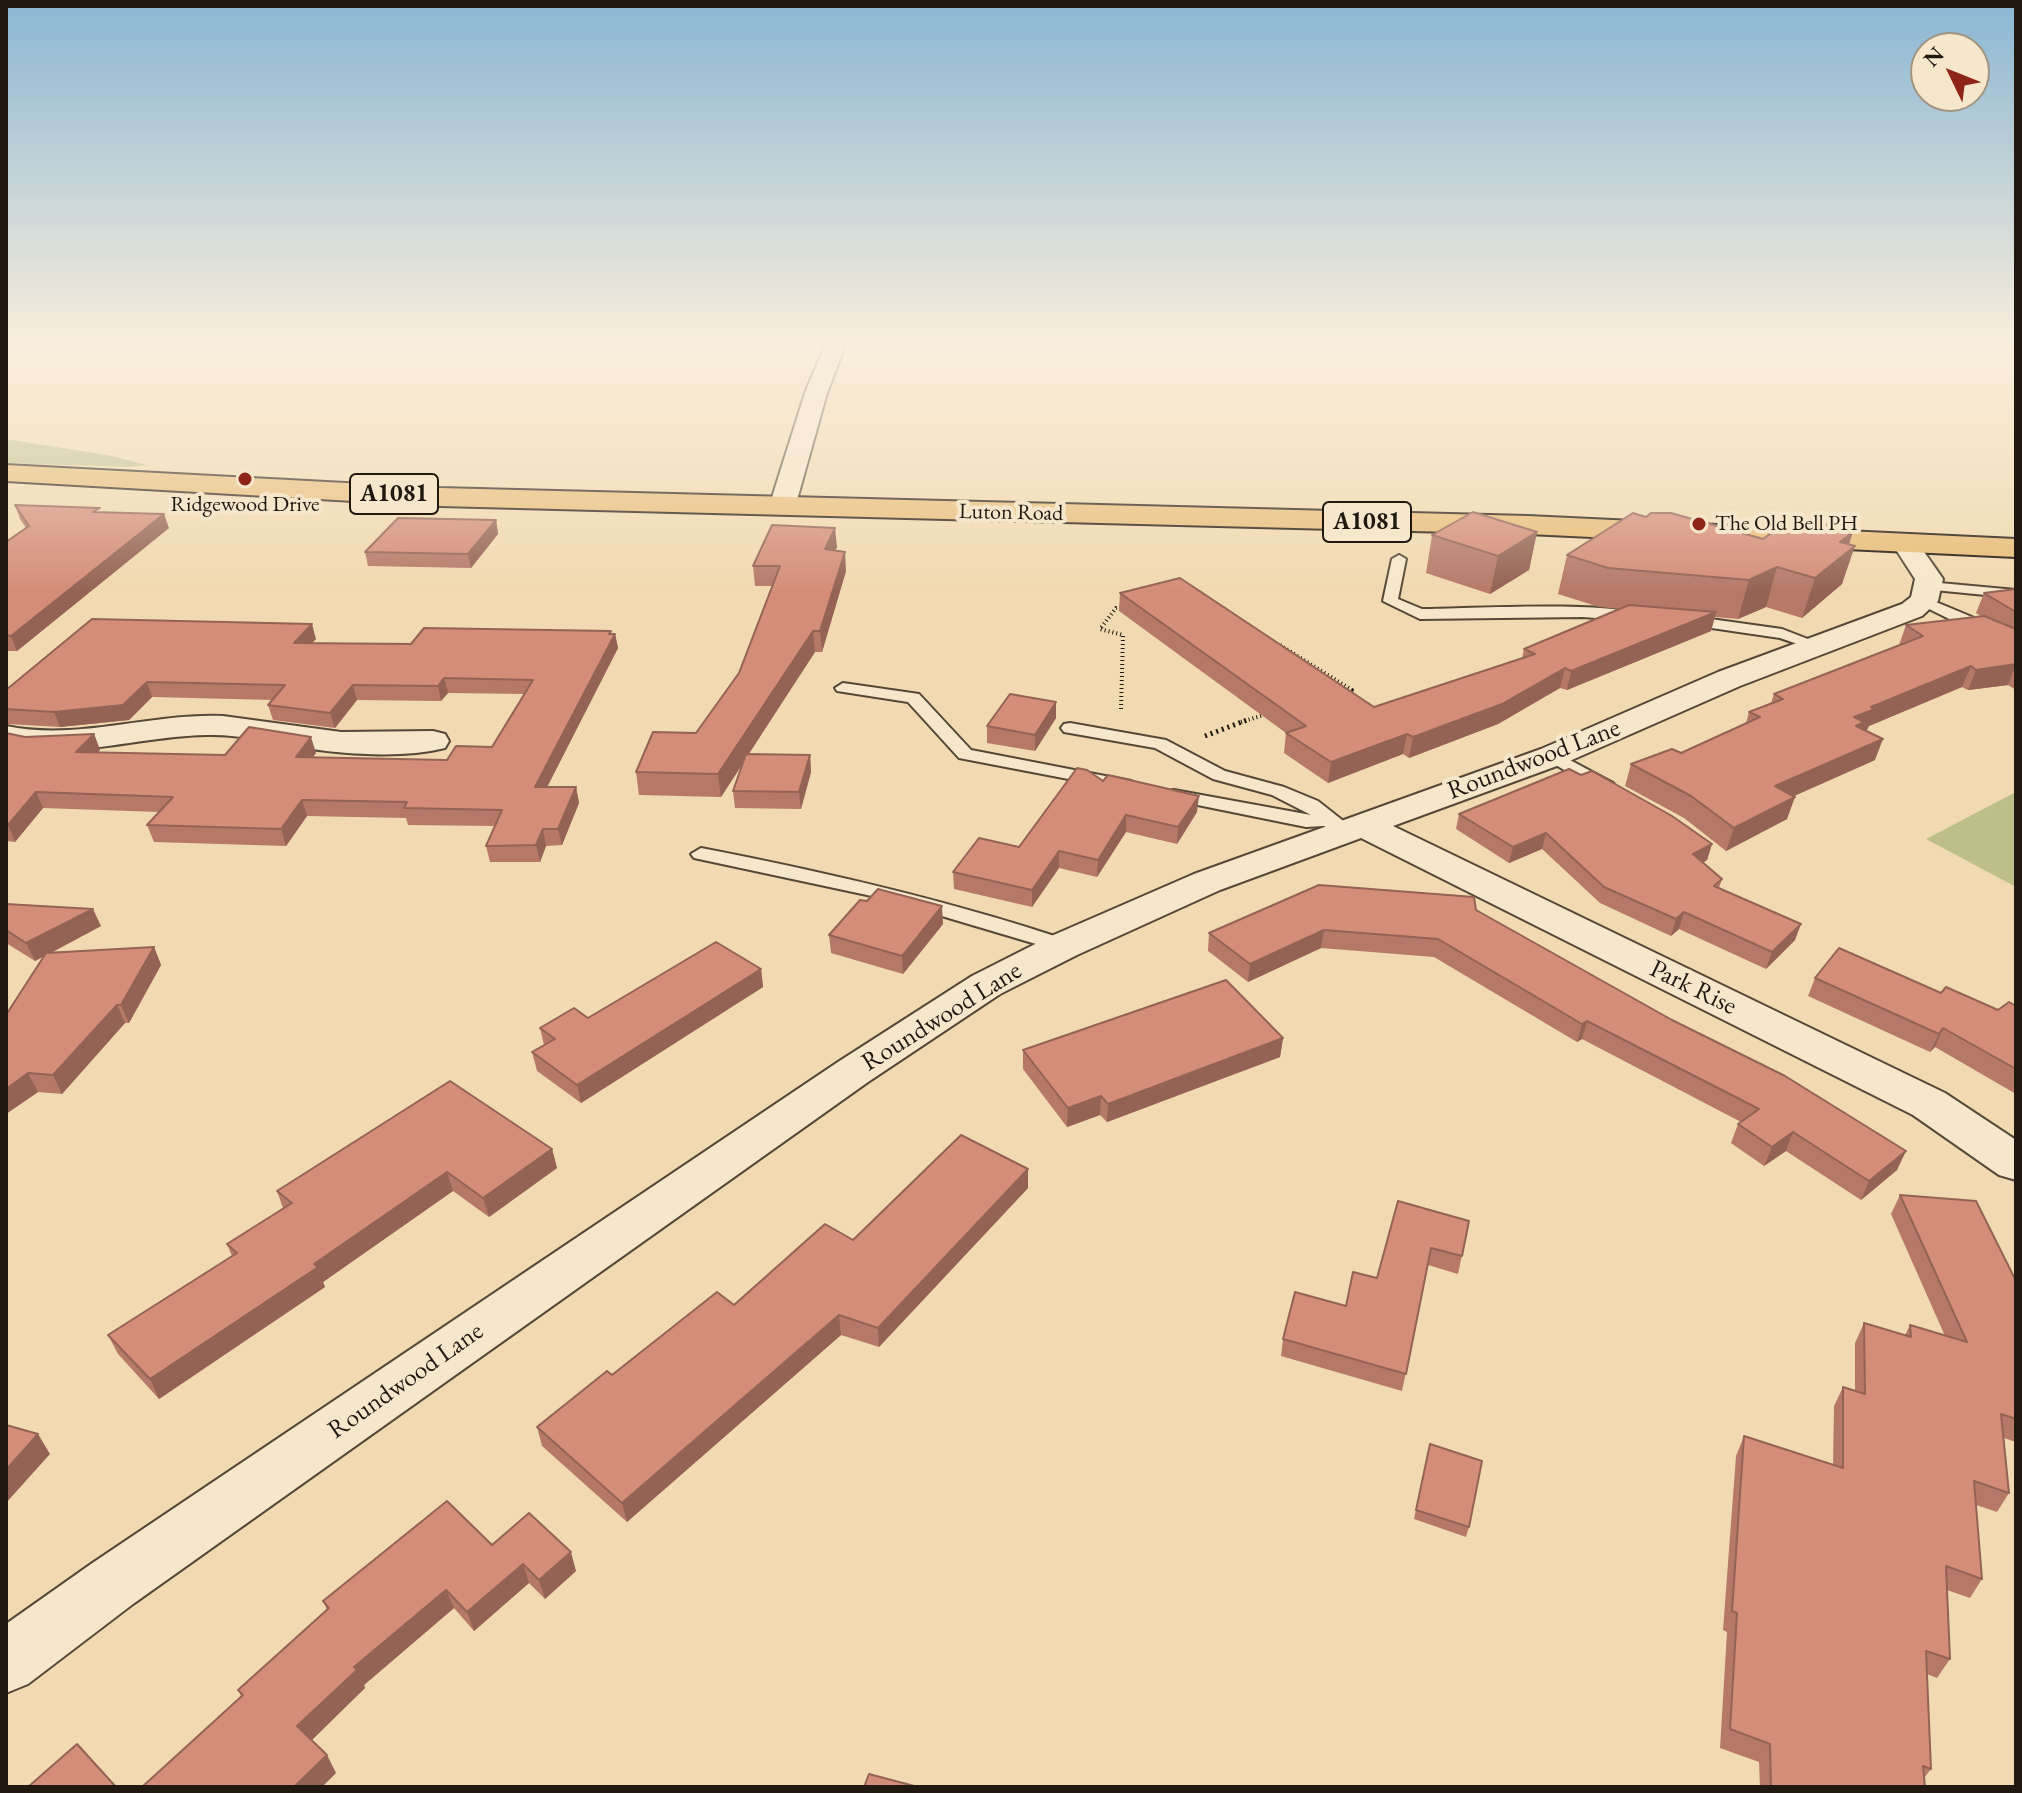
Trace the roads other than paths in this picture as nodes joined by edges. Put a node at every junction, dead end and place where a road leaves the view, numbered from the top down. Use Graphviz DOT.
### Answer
graph roads {
  1 [pos="807,425"];
  2 [pos="9,475"];
  3 [pos="782,507"];
  4 [pos="1904,542"];
  5 [pos="2016,548"];
  6 [pos="1399,559"];
  7 [pos="1926,594"];
  8 [pos="2016,594"];
  9 [pos="1642,617"];
  10 [pos="1672,620"];
  11 [pos="1818,646"];
  12 [pos="2016,647"];
  13 [pos="843,688"];
  14 [pos="1070,728"];
  15 [pos="6,736"];
  16 [pos="433,741"];
  17 [pos="1553,756"];
  18 [pos="1621,794"];
  19 [pos="1345,825"];
  20 [pos="701,854"];
  21 [pos="1063,946"];
  22 [pos="2016,1163"];
  23 [pos="6,1662"];
  1 -- 3 [label="street"];
  2 -- 3 [label="main road, Luton Road / A1081"];
  3 -- 4 [label="main road, Luton Road / A1081"];
  4 -- 5 [label="main road, Luton Road / A1081"];
  4 -- 7 [label="street"];
  6 -- 9 [label="lane"];
  7 -- 8 [label="lane"];
  7 -- 11 [label="street, Roundwood Lane"];
  7 -- 12 [label="lane"];
  10 -- 11 [label="lane"];
  11 -- 17 [label="street, Roundwood Lane"];
  13 -- 19 [label="lane"];
  14 -- 19 [label="lane"];
  15 -- 16 [label="street"];
  17 -- 18 [label="lane"];
  17 -- 19 [label="street, Roundwood Lane"];
  19 -- 21 [label="street, Roundwood Lane"];
  19 -- 22 [label="street, Park Rise"];
  20 -- 21 [label="lane"];
  21 -- 23 [label="street, Roundwood Lane"];
}
